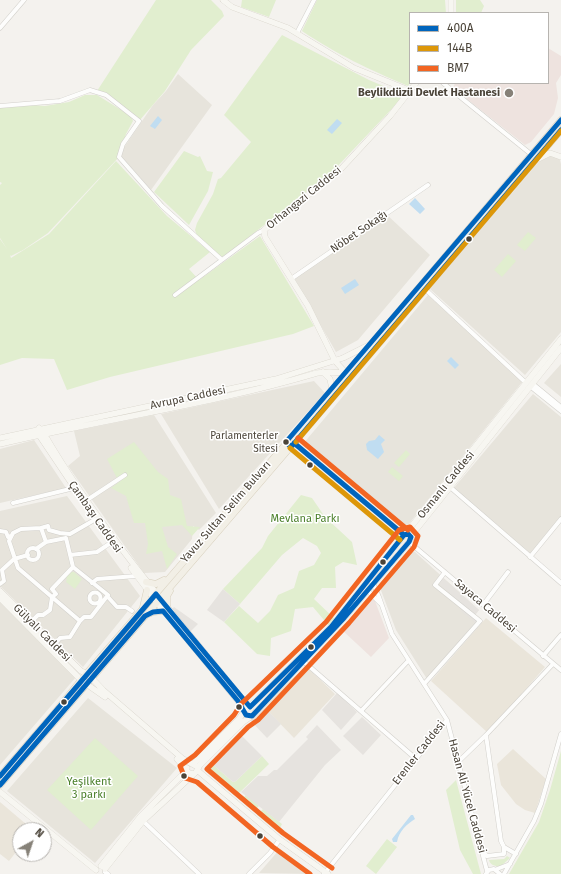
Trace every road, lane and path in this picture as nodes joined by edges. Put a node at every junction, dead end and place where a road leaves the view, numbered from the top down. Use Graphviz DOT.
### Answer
graph roads {
  1 [pos="24,0"];
  2 [pos="219,0"];
  3 [pos="223,0"];
  4 [pos="314,0"];
  5 [pos="451,0"];
  6 [pos="451,12"];
  7 [pos="0,28"];
  8 [pos="297,34"];
  9 [pos="415,84"];
  10 [pos="444,84"];
  11 [pos="410,92"];
  12 [pos="0,106"];
  13 [pos="561,120"];
  14 [pos="561,130"];
  15 [pos="532,155"];
  16 [pos="561,156"];
  17 [pos="535,162"];
  18 [pos="428,185"];
  19 [pos="264,230"];
  20 [pos="222,260"];
  21 [pos="291,279"];
  22 [pos="425,289"];
  23 [pos="175,295"];
  24 [pos="561,339"];
  25 [pos="372,343"];
  26 [pos="561,348"];
  27 [pos="335,361"];
  28 [pos="323,372"];
  29 [pos="348,375"];
  30 [pos="525,382"];
  31 [pos="532,386"];
  32 [pos="332,389"];
  33 [pos="561,407"];
  34 [pos="561,411"];
  35 [pos="56,431"];
  36 [pos="40,432"];
  37 [pos="0,438"];
  38 [pos="290,443"];
  39 [pos="0,444"];
  40 [pos="52,446"];
  41 [pos="125,475"];
  42 [pos="450,487"];
  43 [pos="74,488"];
  44 [pos="87,500"];
  45 [pos="12,503"];
  46 [pos="96,519"];
  47 [pos="561,519"];
  48 [pos="41,528"];
  49 [pos="0,531"];
  50 [pos="11,536"];
  51 [pos="404,536"];
  52 [pos="409,541"];
  53 [pos="46,542"];
  54 [pos="112,542"];
  55 [pos="36,549"];
  56 [pos="28,555"];
  57 [pos="70,555"];
  58 [pos="530,557"];
  59 [pos="14,559"];
  60 [pos="73,567"];
  61 [pos="445,572"];
  62 [pos="508,572"];
  63 [pos="136,576"];
  64 [pos="173,579"];
  65 [pos="146,582"];
  66 [pos="372,582"];
  67 [pos="92,583"];
  68 [pos="561,583"];
  69 [pos="0,584"];
  70 [pos="366,589"];
  71 [pos="147,590"];
  72 [pos="0,591"];
  73 [pos="52,597"];
  74 [pos="0,598"];
  75 [pos="108,598"];
  76 [pos="156,598"];
  77 [pos="380,604"];
  78 [pos="483,605"];
  79 [pos="165,610"];
  80 [pos="132,611"];
  81 [pos="143,613"];
  82 [pos="80,621"];
  83 [pos="31,622"];
  84 [pos="184,632"];
  85 [pos="561,634"];
  86 [pos="54,645"];
  87 [pos="543,656"];
  88 [pos="303,661"];
  89 [pos="408,661"];
  90 [pos="553,664"];
  91 [pos="561,670"];
  92 [pos="86,674"];
  93 [pos="92,679"];
  94 [pos="81,680"];
  95 [pos="424,684"];
  96 [pos="87,685"];
  97 [pos="250,707"];
  98 [pos="362,710"];
  99 [pos="249,714"];
  100 [pos="446,720"];
  101 [pos="561,734"];
  102 [pos="486,735"];
  103 [pos="415,758"];
  104 [pos="457,763"];
  105 [pos="192,764"];
  106 [pos="187,769"];
  107 [pos="196,771"];
  108 [pos="0,776"];
  109 [pos="0,785"];
  110 [pos="0,792"];
  111 [pos="0,796"];
  112 [pos="143,821"];
  113 [pos="32,822"];
  114 [pos="52,838"];
  115 [pos="278,841"];
  116 [pos="480,847"];
  117 [pos="504,847"];
  118 [pos="516,854"];
  119 [pos="511,864"];
  120 [pos="496,870"];
  121 [pos="100,872"];
  122 [pos="487,873"];
  123 [pos="200,874"];
  124 [pos="249,874"];
  125 [pos="325,874"];
  126 [pos="500,874"];
  127 [pos="504,874"];
  1 -- 7 [label="street"];
  2 -- 8 [label="main road"];
  3 -- 8 [label="main road"];
  4 -- 8 [label="street"];
  5 -- 6 [label="main road"];
  8 -- 11 [label="main road"];
  9 -- 11 [label="main road, Orhangazi Caddesi"];
  10 -- 15 [label="street"];
  11 -- 19 [label="main road, Orhangazi Caddesi"];
  12 -- 20 [label="street"];
  13 -- 15 [label="main road, Yavuz Sultan Selim Bulvarı"];
  14 -- 17 [label="main road, Yavuz Sultan Selim Bulvarı"];
  15 -- 25 [label="main road, Yavuz Sultan Selim Bulvarı"];
  16 -- 17 [label="main road"];
  17 -- 22 [label="main road, Yavuz Sultan Selim Bulvarı"];
  18 -- 21 [label="street, Nöbet Sokağı"];
  19 -- 20 [label="street, Orhangazi Caddesi"];
  19 -- 21 [label="main road"];
  20 -- 23 [label="street, Orhangazi Caddesi"];
  21 -- 27 [label="main road"];
  22 -- 29 [label="main road, Yavuz Sultan Selim Bulvarı"];
  22 -- 30 [label="street"];
  24 -- 30 [label="main road, Osmanlı Caddesi"];
  25 -- 27 [label="main road, Avrupa Caddesi"];
  25 -- 29 [label="main road, Yavuz Sultan Selim Bulvarı"];
  26 -- 31 [label="main road, Osmanlı Caddesi"];
  27 -- 29 [label="main road"];
  27 -- 36 [label="main road, Avrupa Caddesi"];
  28 -- 29 [label="main road, Avrupa Caddesi"];
  28 -- 32 [label="main road"];
  28 -- 35 [label="main road, Avrupa Caddesi"];
  29 -- 32 [label="main road, Yavuz Sultan Selim Bulvarı"];
  29 -- 38 [label="main road, Yavuz Sultan Selim Bulvarı"];
  30 -- 31 [label="main road"];
  30 -- 51 [label="main road, Osmanlı Caddesi"];
  31 -- 33 [label="street"];
  31 -- 34 [label="street"];
  31 -- 42 [label="main road, Osmanlı Caddesi"];
  32 -- 38 [label="main road, Yavuz Sultan Selim Bulvarı"];
  35 -- 36 [label="main road, Avrupa Caddesi"];
  35 -- 40 [label="main road"];
  36 -- 37 [label="main road, Avrupa Caddesi"];
  36 -- 39 [label="main road, Avrupa Caddesi"];
  36 -- 40 [label="main road, Çambaşı Caddesi"];
  36 -- 43 [label="main road, Çambaşı Caddesi"];
  38 -- 51 [label="street"];
  38 -- 64 [label="main road, Yavuz Sultan Selim Bulvarı"];
  40 -- 44 [label="main road, Çambaşı Caddesi"];
  41 -- 44 [label="street"];
  42 -- 52 [label="main road, Osmanlı Caddesi"];
  42 -- 58 [label="street, Osmanlı Caddesi"];
  43 -- 45 [label="street"];
  43 -- 46 [label="main road, Çambaşı Caddesi"];
  44 -- 65 [label="main road, Çambaşı Caddesi"];
  46 -- 48 [label="street"];
  46 -- 54 [label="main road, Çambaşı Caddesi"];
  47 -- 58 [label="street"];
  48 -- 50 [label="street"];
  48 -- 53 [label="street"];
  49 -- 50 [label="street"];
  50 -- 59 [label="street"];
  51 -- 52 [label="main road"];
  51 -- 66 [label="main road, Osmanlı Caddesi"];
  52 -- 61 [label="street, Sayaca Caddesi"];
  52 -- 66 [label="main road, Osmanlı Caddesi"];
  53 -- 55 [label="street"];
  53 -- 57 [label="street"];
  54 -- 57 [label="street"];
  54 -- 63 [label="main road, Çambaşı Caddesi"];
  55 -- 56 [label="street"];
  55 -- 56 [label="street"];
  56 -- 59 [label="street"];
  57 -- 60 [label="street"];
  58 -- 68 [label="street, Osmanlı Caddesi"];
  59 -- 69 [label="street"];
  59 -- 73 [label="street"];
  60 -- 67 [label="street"];
  60 -- 73 [label="street"];
  61 -- 78 [label="street, Sayaca Caddesi"];
  61 -- 95 [label="street"];
  62 -- 78 [label="street"];
  63 -- 67 [label="street"];
  63 -- 71 [label="main road, Çambaşı Caddesi"];
  64 -- 65 [label="main road"];
  64 -- 76 [label="main road, Yavuz Sultan Selim Bulvarı"];
  64 -- 79 [label="main road"];
  65 -- 76 [label="main road, Çambaşı Caddesi"];
  66 -- 70 [label="main road, Osmanlı Caddesi"];
  66 -- 77 [label="street"];
  67 -- 75 [label="street"];
  70 -- 77 [label="street"];
  70 -- 88 [label="main road, Osmanlı Caddesi"];
  70 -- 97 [label="main road, Osmanlı Caddesi"];
  71 -- 76 [label="main road, Çambaşı Caddesi"];
  71 -- 81 [label="main road"];
  72 -- 83 [label="main road, Gülyalı Caddesi"];
  73 -- 82 [label="street"];
  73 -- 83 [label="street"];
  74 -- 94 [label="main road, Gülyalı Caddesi"];
  75 -- 80 [label="street"];
  75 -- 82 [label="street"];
  76 -- 79 [label="main road"];
  76 -- 81 [label="main road, Yavuz Sultan Selim Bulvarı"];
  77 -- 89 [label="street, Erenler Caddesi"];
  78 -- 87 [label="street, Sayaca Caddesi"];
  79 -- 81 [label="main road"];
  79 -- 84 [label="main road"];
  81 -- 92 [label="main road, Yavuz Sultan Selim Bulvarı"];
  81 -- 93 [label="main road, Yavuz Sultan Selim Bulvarı"];
  82 -- 86 [label="street"];
  83 -- 86 [label="main road, Gülyalı Caddesi"];
  84 -- 97 [label="main road"];
  84 -- 99 [label="main road"];
  85 -- 87 [label="street"];
  86 -- 92 [label="main road, Gülyalı Caddesi"];
  87 -- 90 [label="street, Sayaca Caddesi"];
  88 -- 98 [label="street"];
  88 -- 99 [label="main road, Osmanlı Caddesi"];
  89 -- 95 [label="street, Erenler Caddesi"];
  89 -- 98 [label="street"];
  90 -- 91 [label="street, Sayaca Caddesi"];
  90 -- 102 [label="street"];
  92 -- 93 [label="main road, Gülyalı Caddesi"];
  92 -- 94 [label="main road, Yavuz Sultan Selim Bulvarı"];
  93 -- 96 [label="main road, Yavuz Sultan Selim Bulvarı"];
  93 -- 105 [label="main road, Gülyalı Caddesi"];
  94 -- 96 [label="main road, Gülyalı Caddesi"];
  94 -- 108 [label="main road, Yavuz Sultan Selim Bulvarı"];
  95 -- 100 [label="street, Erenler Caddesi"];
  96 -- 106 [label="main road, Gülyalı Caddesi"];
  96 -- 109 [label="main road, Yavuz Sultan Selim Bulvarı"];
  97 -- 99 [label="main road"];
  98 -- 103 [label="street"];
  99 -- 105 [label="main road, Osmanlı Caddesi"];
  99 -- 107 [label="main road, Osmanlı Caddesi"];
  100 -- 103 [label="street, Erenler Caddesi"];
  100 -- 104 [label="street, Hasan Ali Yücel Caddesi"];
  101 -- 118 [label="street"];
  102 -- 104 [label="street"];
  102 -- 117 [label="street"];
  103 -- 125 [label="street, Erenler Caddesi"];
  104 -- 116 [label="street, Hasan Ali Yücel Caddesi"];
  105 -- 106 [label="main road, Osmanlı Caddesi"];
  105 -- 107 [label="main road, Gülyalı Caddesi"];
  106 -- 107 [label="main road, Gülyalı Caddesi"];
  106 -- 121 [label="main road, Osmanlı Caddesi"];
  107 -- 112 [label="main road, Osmanlı Caddesi"];
  107 -- 115 [label="main road"];
  110 -- 121 [label="main road"];
  111 -- 113 [label="main road"];
  112 -- 121 [label="main road, Osmanlı Caddesi"];
  112 -- 123 [label="street"];
  114 -- 121 [label="main road"];
  115 -- 124 [label="street"];
  115 -- 125 [label="main road"];
  116 -- 117 [label="street"];
  116 -- 122 [label="street, Hasan Ali Yücel Caddesi"];
  117 -- 118 [label="street"];
  118 -- 119 [label="street"];
  119 -- 120 [label="street"];
  119 -- 127 [label="street"];
  120 -- 122 [label="street"];
  120 -- 126 [label="street"];
}
